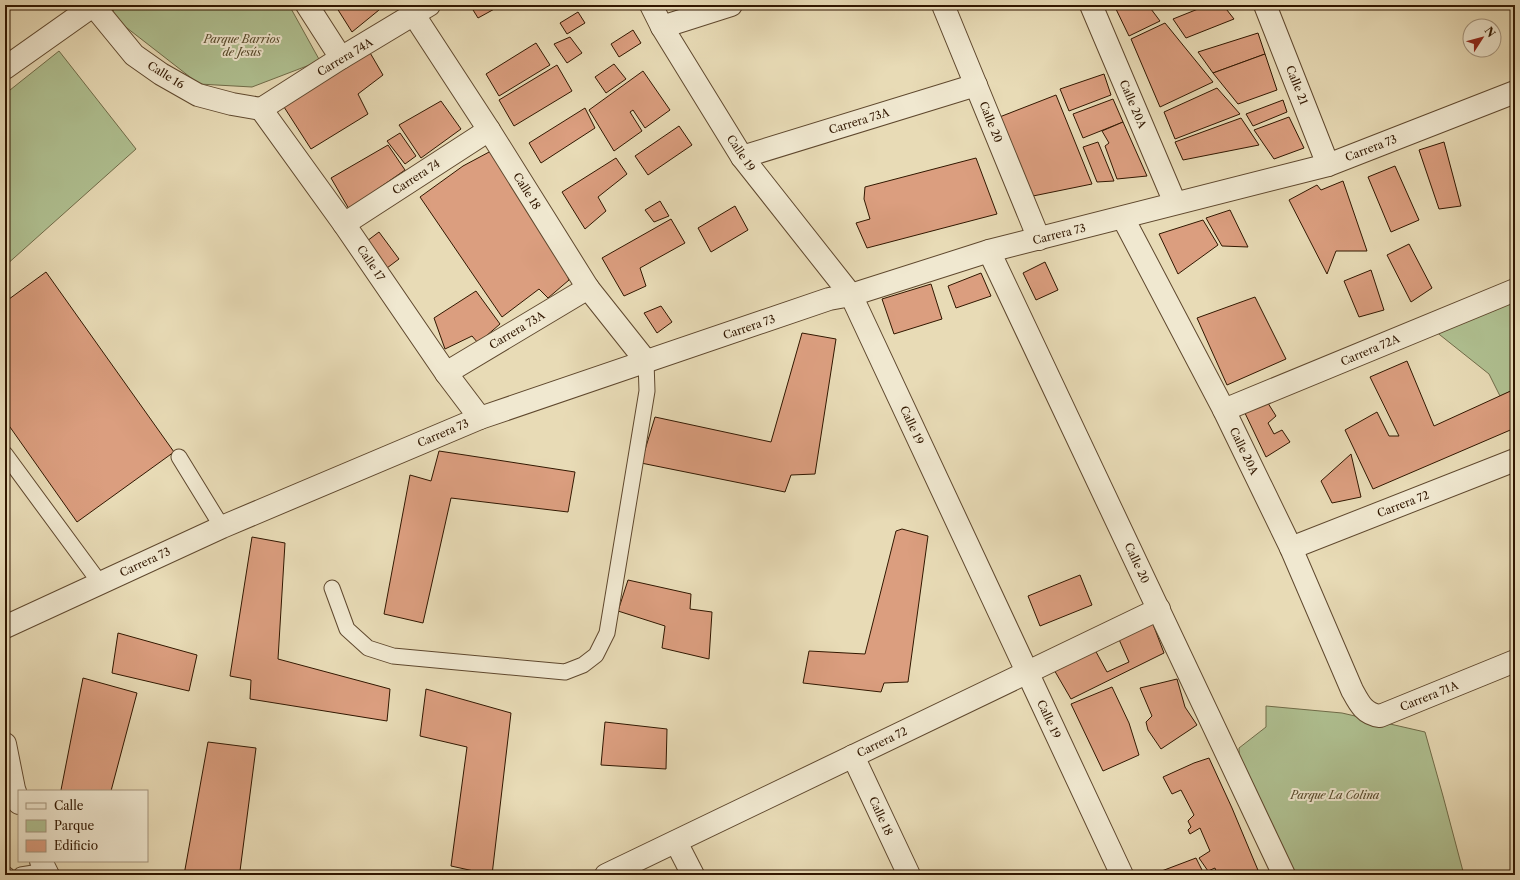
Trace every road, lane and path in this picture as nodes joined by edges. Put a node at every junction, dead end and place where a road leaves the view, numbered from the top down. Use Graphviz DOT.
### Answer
graph roads {
  1 [pos="93,5"];
  2 [pos="307,5"];
  3 [pos="652,5"];
  4 [pos="731,5"];
  5 [pos="943,5"];
  6 [pos="1091,5"];
  7 [pos="1272,7"];
  8 [pos="422,10"];
  9 [pos="662,27"];
  10 [pos="341,58"];
  11 [pos="5,68"];
  12 [pos="976,85"];
  13 [pos="1515,92"];
  14 [pos="261,109"];
  15 [pos="489,130"];
  16 [pos="742,157"];
  17 [pos="1328,165"];
  18 [pos="1175,203"];
  19 [pos="1123,218"];
  20 [pos="344,224"];
  21 [pos="1039,239"];
  22 [pos="989,251"];
  23 [pos="588,288"];
  24 [pos="1515,290"];
  25 [pos="851,295"];
  26 [pos="646,361"];
  27 [pos="446,373"];
  28 [pos="1224,410"];
  29 [pos="480,418"];
  30 [pos="5,454"];
  31 [pos="178,457"];
  32 [pos="1515,460"];
  33 [pos="222,527"];
  34 [pos="1291,548"];
  35 [pos="100,583"];
  36 [pos="332,588"];
  37 [pos="1158,610"];
  38 [pos="5,627"];
  39 [pos="1515,661"];
  40 [pos="1027,673"];
  41 [pos="1352,690"];
  42 [pos="5,744"];
  43 [pos="853,756"];
  44 [pos="13,790"];
  45 [pos="676,842"];
  46 [pos="45,869"];
  47 [pos="21,875"];
  48 [pos="606,875"];
  49 [pos="693,875"];
  50 [pos="909,875"];
  51 [pos="1122,875"];
  52 [pos="1284,875"];
  1 -- 11 [label="street"];
  1 -- 14 [label="street, Calle 16"];
  2 -- 10 [label="street"];
  3 -- 9 [label="street, Calle 19"];
  4 -- 9 [label="street"];
  5 -- 12 [label="street, Calle 20"];
  6 -- 18 [label="street, Calle 20A"];
  7 -- 17 [label="street, Calle 21"];
  8 -- 10 [label="street, Carrera 74A"];
  8 -- 15 [label="street, Calle 18"];
  9 -- 16 [label="street, Calle 19"];
  10 -- 14 [label="street, Carrera 74A"];
  12 -- 16 [label="street, Carrera 73A"];
  12 -- 21 [label="street, Calle 20"];
  13 -- 17 [label="street, Carrera 73"];
  14 -- 20 [label="street, Calle 17"];
  15 -- 20 [label="street, Carrera 74"];
  15 -- 23 [label="street, Calle 18"];
  16 -- 25 [label="street, Calle 19"];
  17 -- 18 [label="street, Carrera 73"];
  18 -- 19 [label="street, Carrera 73"];
  19 -- 21 [label="street, Carrera 73"];
  19 -- 28 [label="street, Calle 20A"];
  20 -- 27 [label="street, Calle 17"];
  21 -- 22 [label="street, Carrera 73"];
  22 -- 25 [label="street, Carrera 73"];
  22 -- 37 [label="street, Calle 20"];
  23 -- 26 [label="street, Calle 18"];
  23 -- 27 [label="street, Carrera 73A"];
  24 -- 28 [label="street, Carrera 72A"];
  25 -- 26 [label="street, Carrera 73"];
  25 -- 40 [label="street, Calle 19"];
  26 -- 29 [label="street, Carrera 73"];
  26 -- 36 [label="lane"];
  27 -- 29 [label="street, Calle 17"];
  28 -- 34 [label="street, Calle 20A"];
  29 -- 33 [label="street, Carrera 73"];
  30 -- 35 [label="lane"];
  31 -- 33 [label="lane"];
  32 -- 34 [label="street, Carrera 72"];
  33 -- 35 [label="street, Carrera 73"];
  34 -- 41 [label="street, Calle 20A"];
  35 -- 38 [label="street, Carrera 73"];
  37 -- 40 [label="street, Carrera 72"];
  37 -- 52 [label="street, Calle 20"];
  39 -- 41 [label="street, Carrera 71A"];
  40 -- 43 [label="street, Carrera 72"];
  40 -- 51 [label="street, Calle 19"];
  42 -- 44 [label="street"];
  43 -- 45 [label="street, Carrera 72"];
  43 -- 50 [label="street, Calle 18"];
  45 -- 48 [label="street, Carrera 72"];
  45 -- 49 [label="street"];
  46 -- 47 [label="lane"];
}
